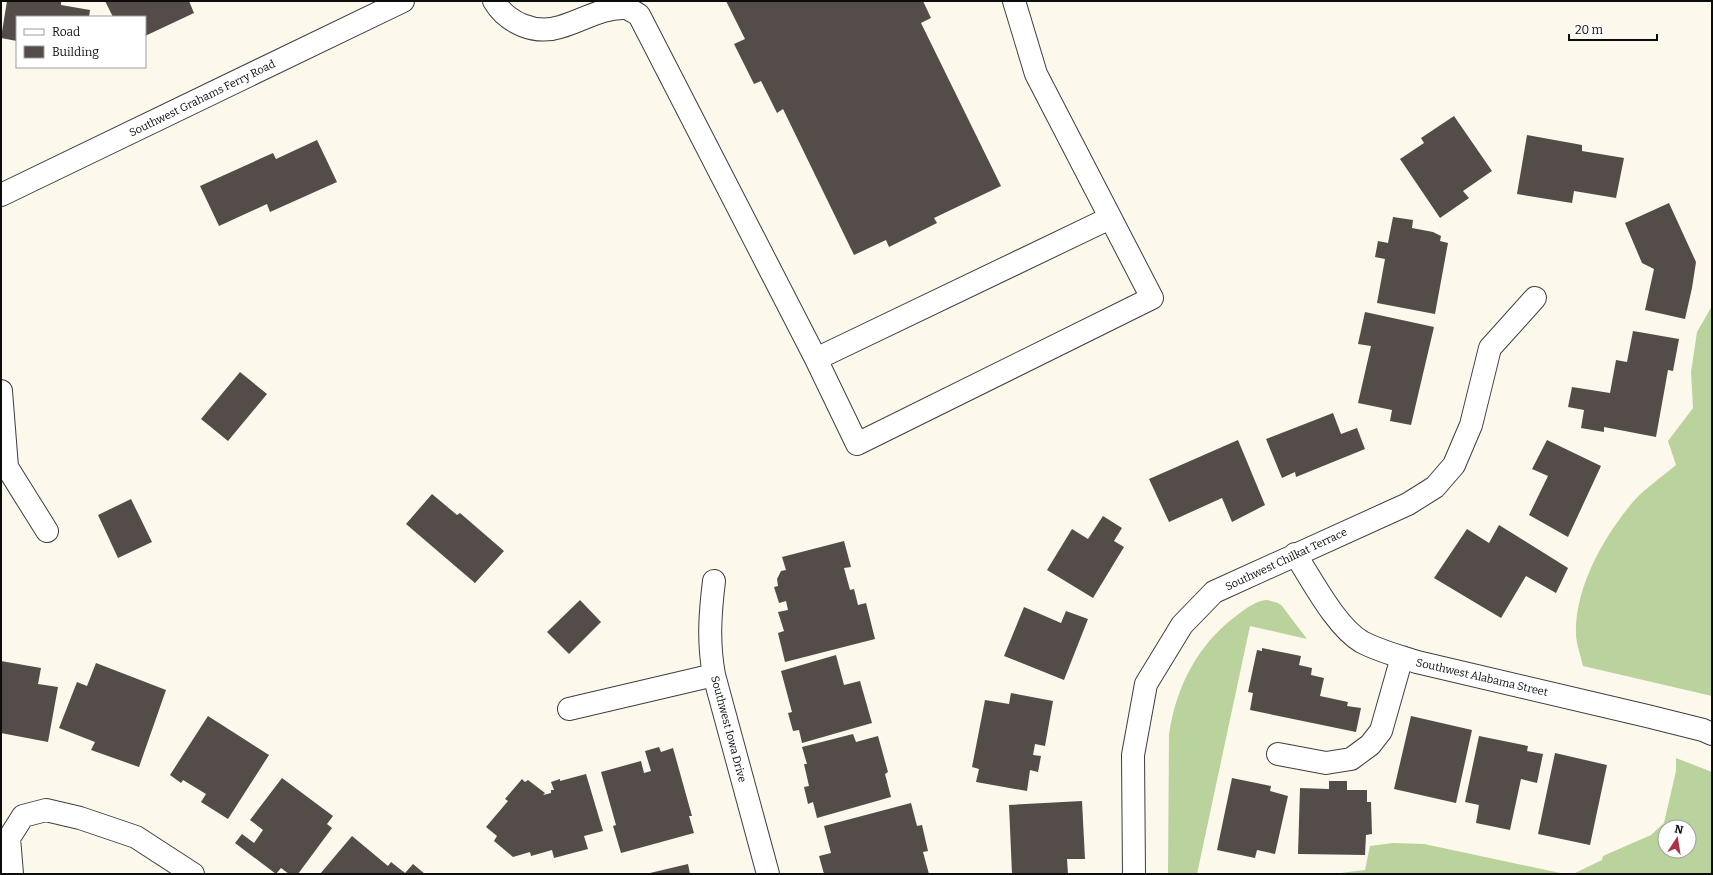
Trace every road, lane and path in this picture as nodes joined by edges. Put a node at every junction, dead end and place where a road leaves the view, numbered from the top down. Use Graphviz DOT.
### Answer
graph roads {
  1 [pos="403,1"];
  2 [pos="494,1"];
  3 [pos="1014,1"];
  4 [pos="1,195"];
  5 [pos="1110,218"];
  6 [pos="1535,298"];
  7 [pos="816,359"];
  8 [pos="1,391"];
  9 [pos="46,531"];
  10 [pos="1295,554"];
  11 [pos="714,581"];
  12 [pos="1402,657"];
  13 [pos="714,676"];
  14 [pos="569,708"];
  15 [pos="1712,734"];
  16 [pos="1278,754"];
  17 [pos="12,874"];
  18 [pos="194,874"];
  19 [pos="768,874"];
  20 [pos="1134,874"];
  1 -- 4 [label="street, Southwest Grahams Ferry Road"];
  2 -- 7 [label="street"];
  3 -- 5 [label="street"];
  5 -- 7 [label="street"];
  5 -- 7 [label="street"];
  6 -- 10 [label="street, Southwest Chilkat Terrace"];
  8 -- 9 [label="street"];
  10 -- 12 [label="street, Southwest Alabama Street"];
  10 -- 20 [label="street, Southwest Chilkat Terrace"];
  11 -- 13 [label="street, Southwest Iowa Drive"];
  12 -- 15 [label="street, Southwest Alabama Street"];
  12 -- 16 [label="street"];
  13 -- 14 [label="street"];
  13 -- 19 [label="street, Southwest Iowa Drive"];
  17 -- 18 [label="street"];
}
